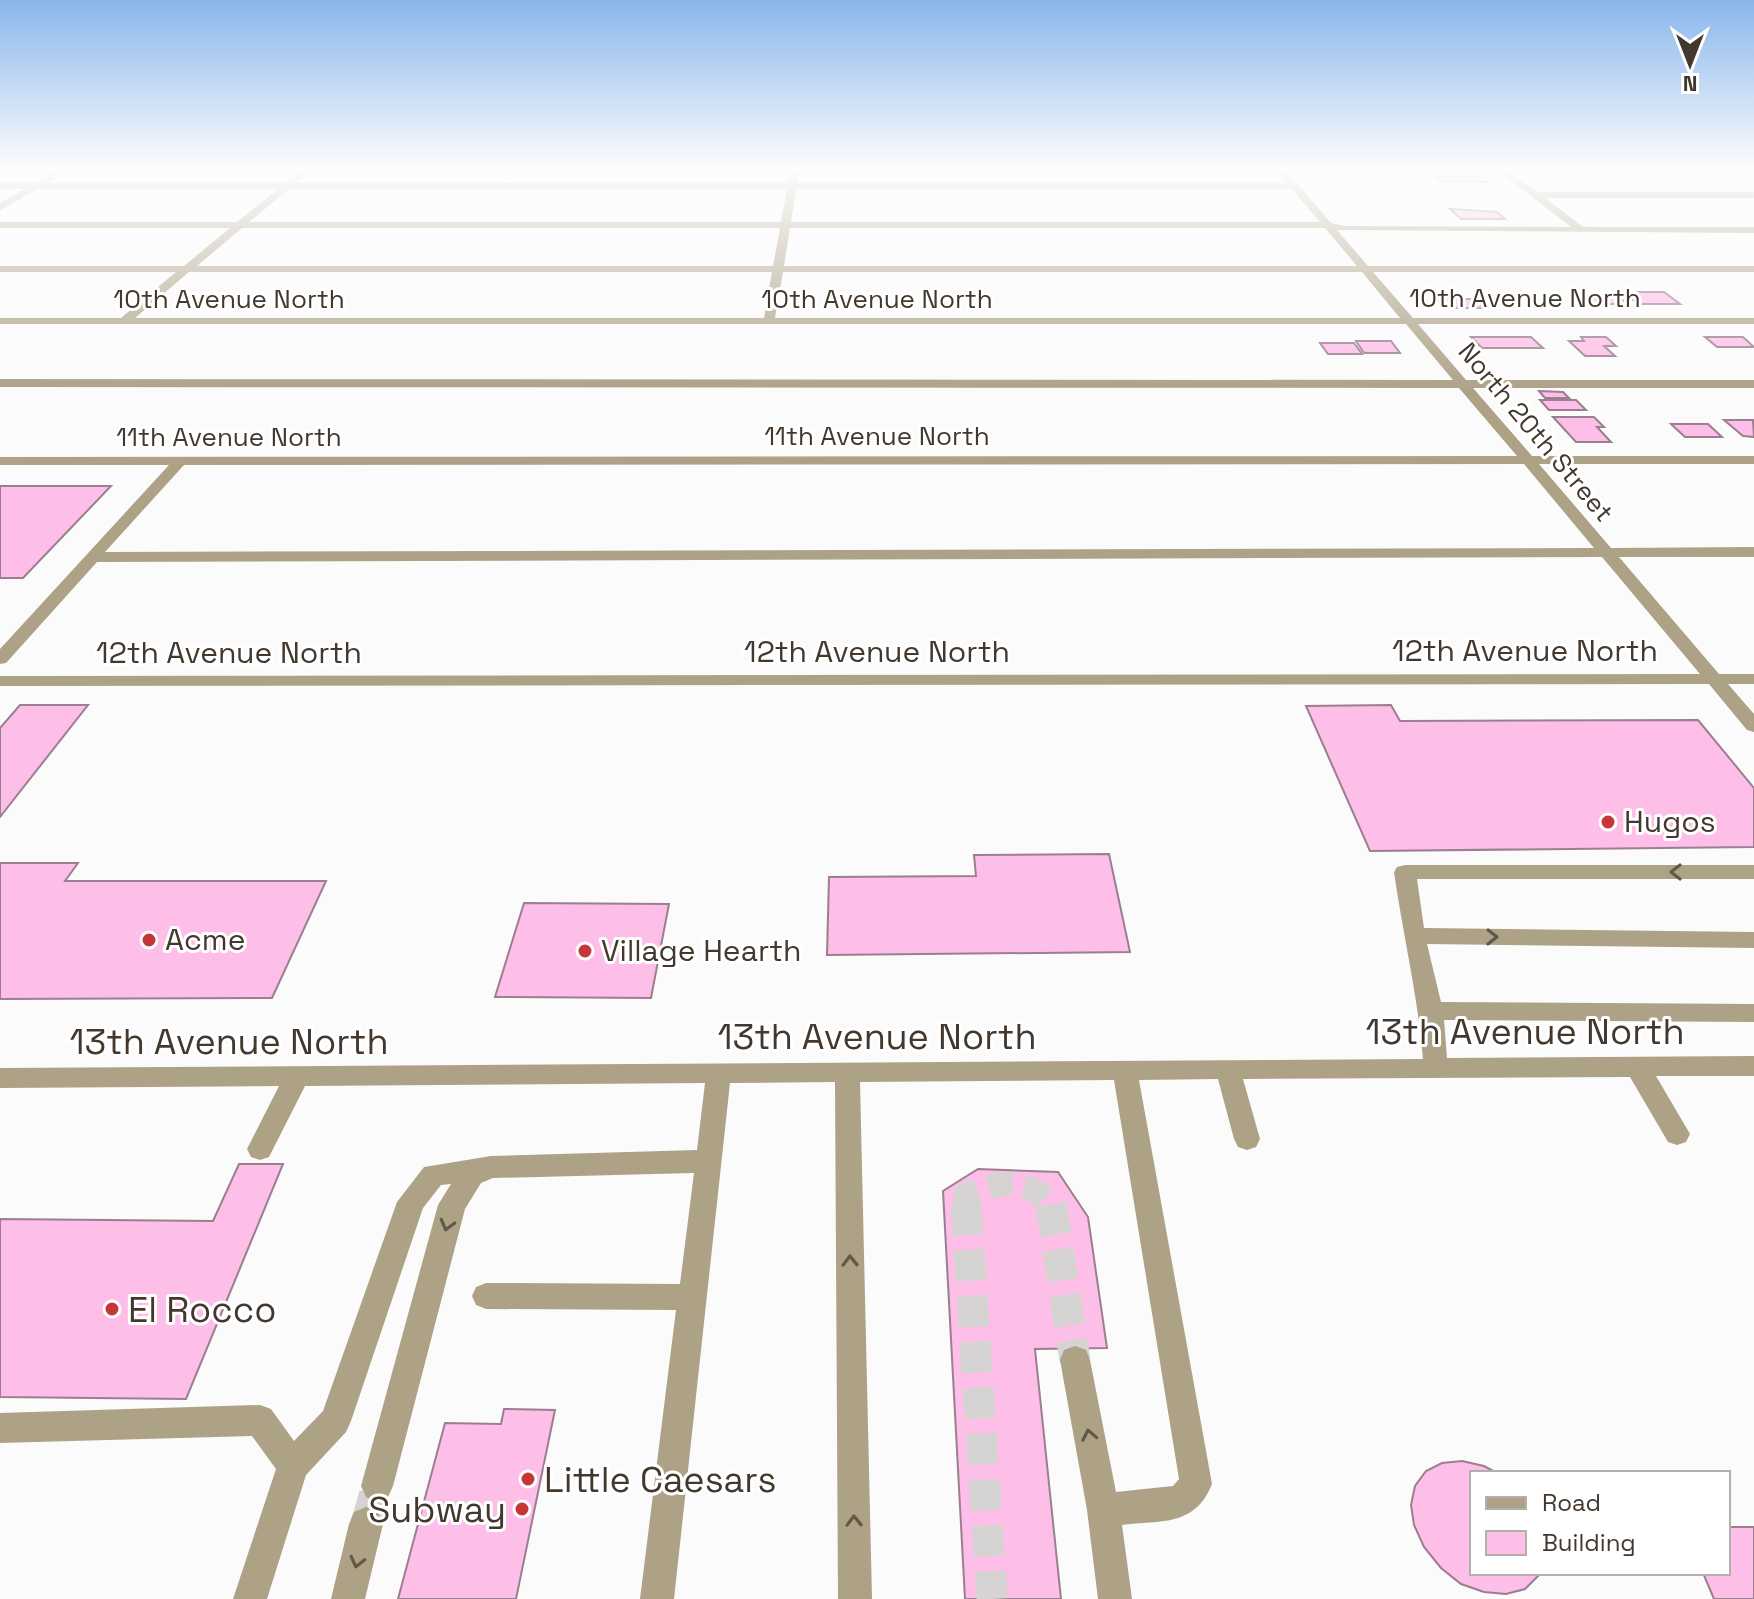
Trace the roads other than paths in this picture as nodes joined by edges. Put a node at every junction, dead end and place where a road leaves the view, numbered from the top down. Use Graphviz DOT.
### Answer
graph roads {
  1 [pos="217,244"];
  2 [pos="781,244"];
  3 [pos="1344,244"];
  4 [pos="0,269"];
  5 [pos="187,269"];
  6 [pos="777,269"];
  7 [pos="1366,269"];
  8 [pos="1754,269"];
  9 [pos="1409,320"];
  10 [pos="0,321"];
  11 [pos="124,321"];
  12 [pos="769,321"];
  13 [pos="1754,321"];
  14 [pos="0,383"];
  15 [pos="1463,384"];
  16 [pos="1754,384"];
  17 [pos="1528,459"];
  18 [pos="1754,460"];
  19 [pos="0,461"];
  20 [pos="180,461"];
  21 [pos="1607,552"];
  22 [pos="1754,552"];
  23 [pos="93,557"];
  24 [pos="0,659"];
  25 [pos="1714,679"];
  26 [pos="1754,679"];
  27 [pos="0,681"];
  28 [pos="1754,726"];
  29 [pos="1754,872"];
  30 [pos="1414,936"];
  31 [pos="1754,940"];
  32 [pos="1431,1011"];
  33 [pos="1754,1013"];
  34 [pos="1637,1066"];
  35 [pos="1754,1066"];
  36 [pos="1436,1068"];
  37 [pos="1228,1069"];
  38 [pos="1125,1070"];
  39 [pos="847,1072"];
  40 [pos="719,1073"];
  41 [pos="297,1076"];
  42 [pos="0,1078"];
  43 [pos="1677,1134"];
  44 [pos="1247,1139"];
  45 [pos="260,1149"];
  46 [pos="709,1161"];
  47 [pos="491,1167"];
  48 [pos="486,1296"];
  49 [pos="695,1297"];
  50 [pos="1075,1360"];
  51 [pos="0,1428"];
  52 [pos="293,1466"];
  53 [pos="377,1486"];
  54 [pos="1103,1510"];
  55 [pos="366,1524"];
  56 [pos="250,1599"];
  57 [pos="348,1599"];
  58 [pos="657,1599"];
  59 [pos="855,1599"];
  60 [pos="1115,1599"];
  1 -- 5 [label="street"];
  2 -- 6 [label="street"];
  3 -- 7 [label="street, North 20th Street"];
  4 -- 5 [label="street"];
  5 -- 6 [label="street"];
  5 -- 11 [label="street"];
  6 -- 7 [label="street"];
  6 -- 12 [label="street"];
  7 -- 8 [label="street"];
  7 -- 9 [label="street, North 20th Street"];
  9 -- 12 [label="street, 10th Avenue North"];
  9 -- 13 [label="street, 10th Avenue North"];
  9 -- 15 [label="street, North 20th Street"];
  10 -- 11 [label="street, 10th Avenue North"];
  11 -- 12 [label="street, 10th Avenue North"];
  14 -- 15 [label="street"];
  15 -- 16 [label="street"];
  15 -- 17 [label="street, North 20th Street"];
  17 -- 18 [label="street, 11th Avenue North"];
  17 -- 20 [label="street, 11th Avenue North"];
  17 -- 21 [label="street, North 20th Street"];
  19 -- 20 [label="street, 11th Avenue North"];
  20 -- 23 [label="street"];
  21 -- 22 [label="street"];
  21 -- 23 [label="street"];
  21 -- 25 [label="street, North 20th Street"];
  23 -- 24 [label="street"];
  25 -- 26 [label="street, 12th Avenue North"];
  25 -- 27 [label="street, 12th Avenue North"];
  25 -- 28 [label="street, North 20th Street"];
  29 -- 30 [label="street, one-way"];
  30 -- 31 [label="street, one-way"];
  30 -- 32 [label="street"];
  32 -- 33 [label="street"];
  32 -- 36 [label="street"];
  34 -- 35 [label="street, 13th Avenue North"];
  34 -- 36 [label="street, 13th Avenue North"];
  34 -- 43 [label="street"];
  36 -- 37 [label="street, 13th Avenue North"];
  37 -- 38 [label="street, 13th Avenue North"];
  37 -- 44 [label="street"];
  38 -- 39 [label="street, 13th Avenue North"];
  38 -- 54 [label="street"];
  39 -- 40 [label="street, 13th Avenue North"];
  59 -- 39 [label="street, one-way"];
  40 -- 41 [label="street, 13th Avenue North"];
  40 -- 46 [label="street"];
  41 -- 42 [label="street, 13th Avenue North"];
  41 -- 45 [label="street"];
  46 -- 47 [label="street"];
  46 -- 49 [label="street"];
  47 -- 52 [label="street"];
  47 -- 53 [label="street, one-way"];
  48 -- 49 [label="street"];
  49 -- 58 [label="street"];
  54 -- 50 [label="street, one-way"];
  51 -- 52 [label="street"];
  52 -- 56 [label="street"];
  54 -- 60 [label="street"];
  55 -- 57 [label="street, one-way"];
}
